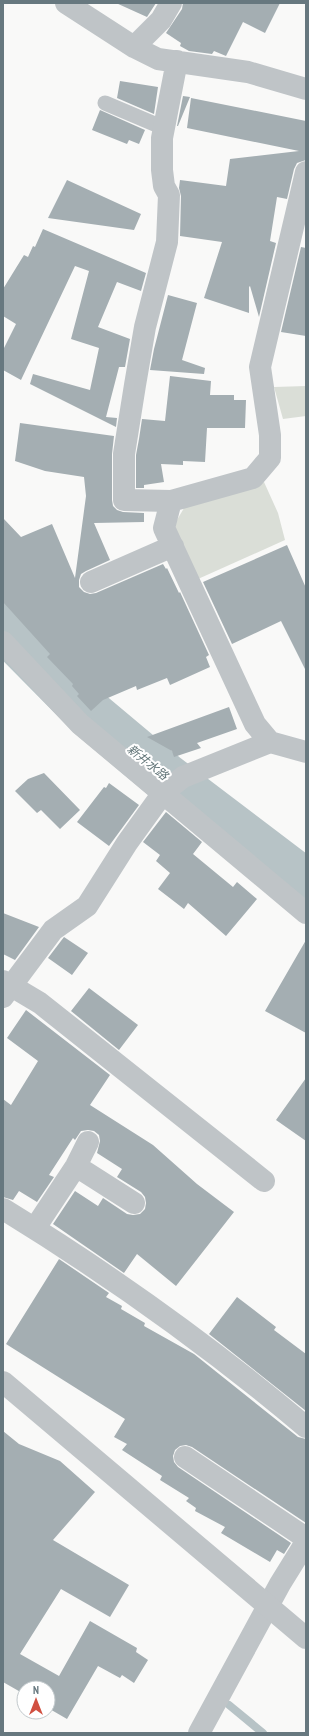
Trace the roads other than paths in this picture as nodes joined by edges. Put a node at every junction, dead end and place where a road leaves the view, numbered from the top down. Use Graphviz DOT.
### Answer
graph roads {
  1 [pos="66,3"];
  2 [pos="171,3"];
  3 [pos="134,47"];
  4 [pos="177,61"];
  5 [pos="306,89"];
  6 [pos="104,103"];
  7 [pos="164,128"];
  8 [pos="306,172"];
  9 [pos="171,501"];
  10 [pos="173,546"];
  11 [pos="91,582"];
  12 [pos="3,642"];
  13 [pos="270,742"];
  14 [pos="306,752"];
  15 [pos="163,793"];
  16 [pos="306,913"];
  17 [pos="6,988"];
  18 [pos="88,1142"];
  19 [pos="76,1166"];
  20 [pos="264,1181"];
  21 [pos="134,1203"];
  22 [pos="3,1209"];
  23 [pos="35,1228"];
  24 [pos="3,1382"];
  25 [pos="306,1427"];
  26 [pos="185,1457"];
  27 [pos="306,1538"];
  28 [pos="306,1542"];
  29 [pos="269,1606"];
  30 [pos="306,1638"];
  31 [pos="199,1733"];
  1 -- 3 [label="street"];
  2 -- 3 [label="street"];
  3 -- 4 [label="street"];
  4 -- 5 [label="street"];
  4 -- 7 [label="street"];
  6 -- 7 [label="lane"];
  7 -- 9 [label="street"];
  8 -- 9 [label="street"];
  9 -- 10 [label="street"];
  10 -- 11 [label="street"];
  10 -- 13 [label="street"];
  12 -- 15 [label="street"];
  13 -- 14 [label="street"];
  13 -- 15 [label="street"];
  15 -- 16 [label="street"];
  15 -- 17 [label="street"];
  17 -- 20 [label="street"];
  18 -- 19 [label="street"];
  19 -- 21 [label="street"];
  19 -- 23 [label="street"];
  22 -- 23 [label="street"];
  23 -- 25 [label="street"];
  24 -- 29 [label="street"];
  26 -- 27 [label="street"];
  28 -- 29 [label="street"];
  29 -- 30 [label="street"];
  29 -- 31 [label="street"];
}
